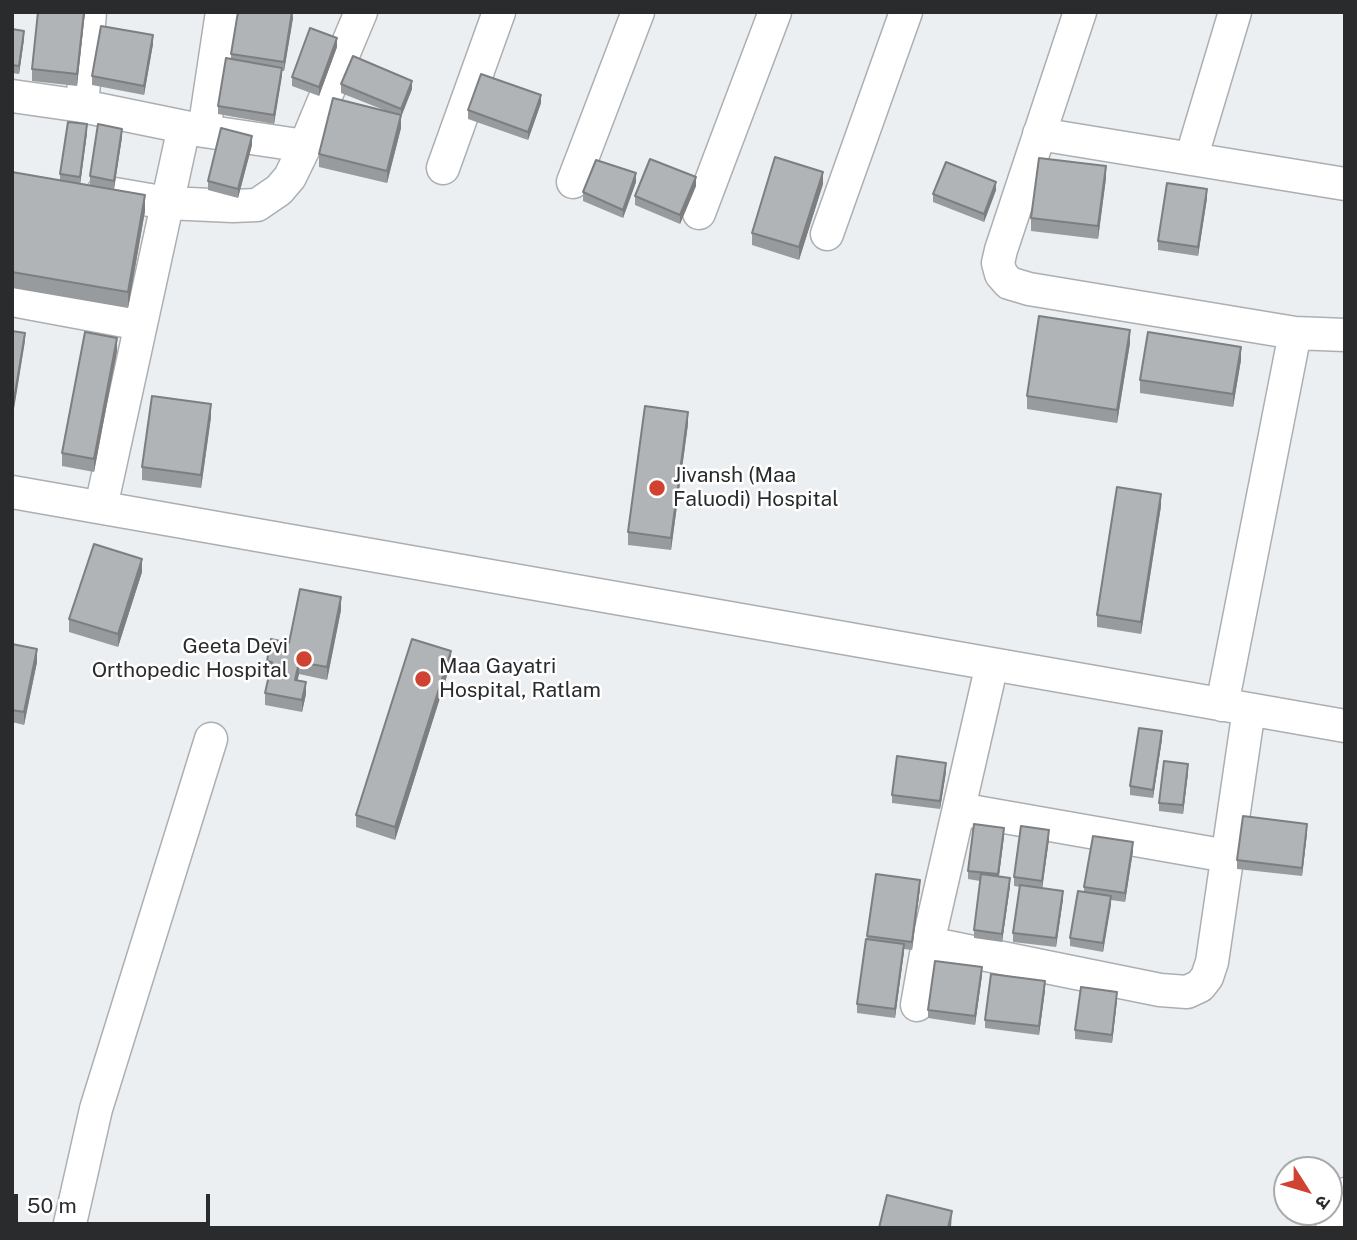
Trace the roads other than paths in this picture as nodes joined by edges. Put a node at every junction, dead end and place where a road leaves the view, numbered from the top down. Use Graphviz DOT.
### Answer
graph roads {
  1 [pos="90,12"];
  2 [pos="222,12"];
  3 [pos="362,12"];
  4 [pos="499,12"];
  5 [pos="638,12"];
  6 [pos="775,12"];
  7 [pos="906,12"];
  8 [pos="1080,12"];
  9 [pos="1234,12"];
  10 [pos="12,96"];
  11 [pos="82,106"];
  12 [pos="194,129"];
  13 [pos="1039,134"];
  14 [pos="305,146"];
  15 [pos="1191,159"];
  16 [pos="443,168"];
  17 [pos="573,182"];
  18 [pos="1345,184"];
  19 [pos="77,187"];
  20 [pos="167,203"];
  21 [pos="699,213"];
  22 [pos="827,234"];
  23 [pos="12,300"];
  24 [pos="141,324"];
  25 [pos="1295,332"];
  26 [pos="1345,335"];
  27 [pos="12,492"];
  28 [pos="101,507"];
  29 [pos="992,664"];
  30 [pos="1236,707"];
  31 [pos="1345,726"];
  32 [pos="211,739"];
  33 [pos="959,809"];
  34 [pos="1227,856"];
  35 [pos="928,943"];
  36 [pos="917,1004"];
  37 [pos="1345,1194"];
  38 [pos="69,1228"];
  39 [pos="1332,1228"];
  1 -- 11 [label="street"];
  2 -- 12 [label="street"];
  3 -- 14 [label="street"];
  4 -- 16 [label="street"];
  5 -- 17 [label="street"];
  6 -- 21 [label="street"];
  7 -- 22 [label="street"];
  8 -- 13 [label="street"];
  9 -- 15 [label="street"];
  10 -- 11 [label="street"];
  11 -- 12 [label="street"];
  12 -- 14 [label="street"];
  12 -- 20 [label="street"];
  13 -- 15 [label="street"];
  13 -- 25 [label="street"];
  14 -- 20 [label="street"];
  15 -- 18 [label="street"];
  19 -- 20 [label="street"];
  20 -- 24 [label="street"];
  23 -- 24 [label="street"];
  24 -- 28 [label="street"];
  25 -- 26 [label="street"];
  25 -- 30 [label="street"];
  27 -- 28 [label="street"];
  28 -- 29 [label="street"];
  29 -- 30 [label="street"];
  29 -- 33 [label="street"];
  30 -- 31 [label="street"];
  30 -- 34 [label="street"];
  32 -- 38 [label="street"];
  33 -- 34 [label="street"];
  33 -- 35 [label="street"];
  34 -- 35 [label="street"];
  35 -- 36 [label="street"];
  37 -- 39 [label="street"];
}
